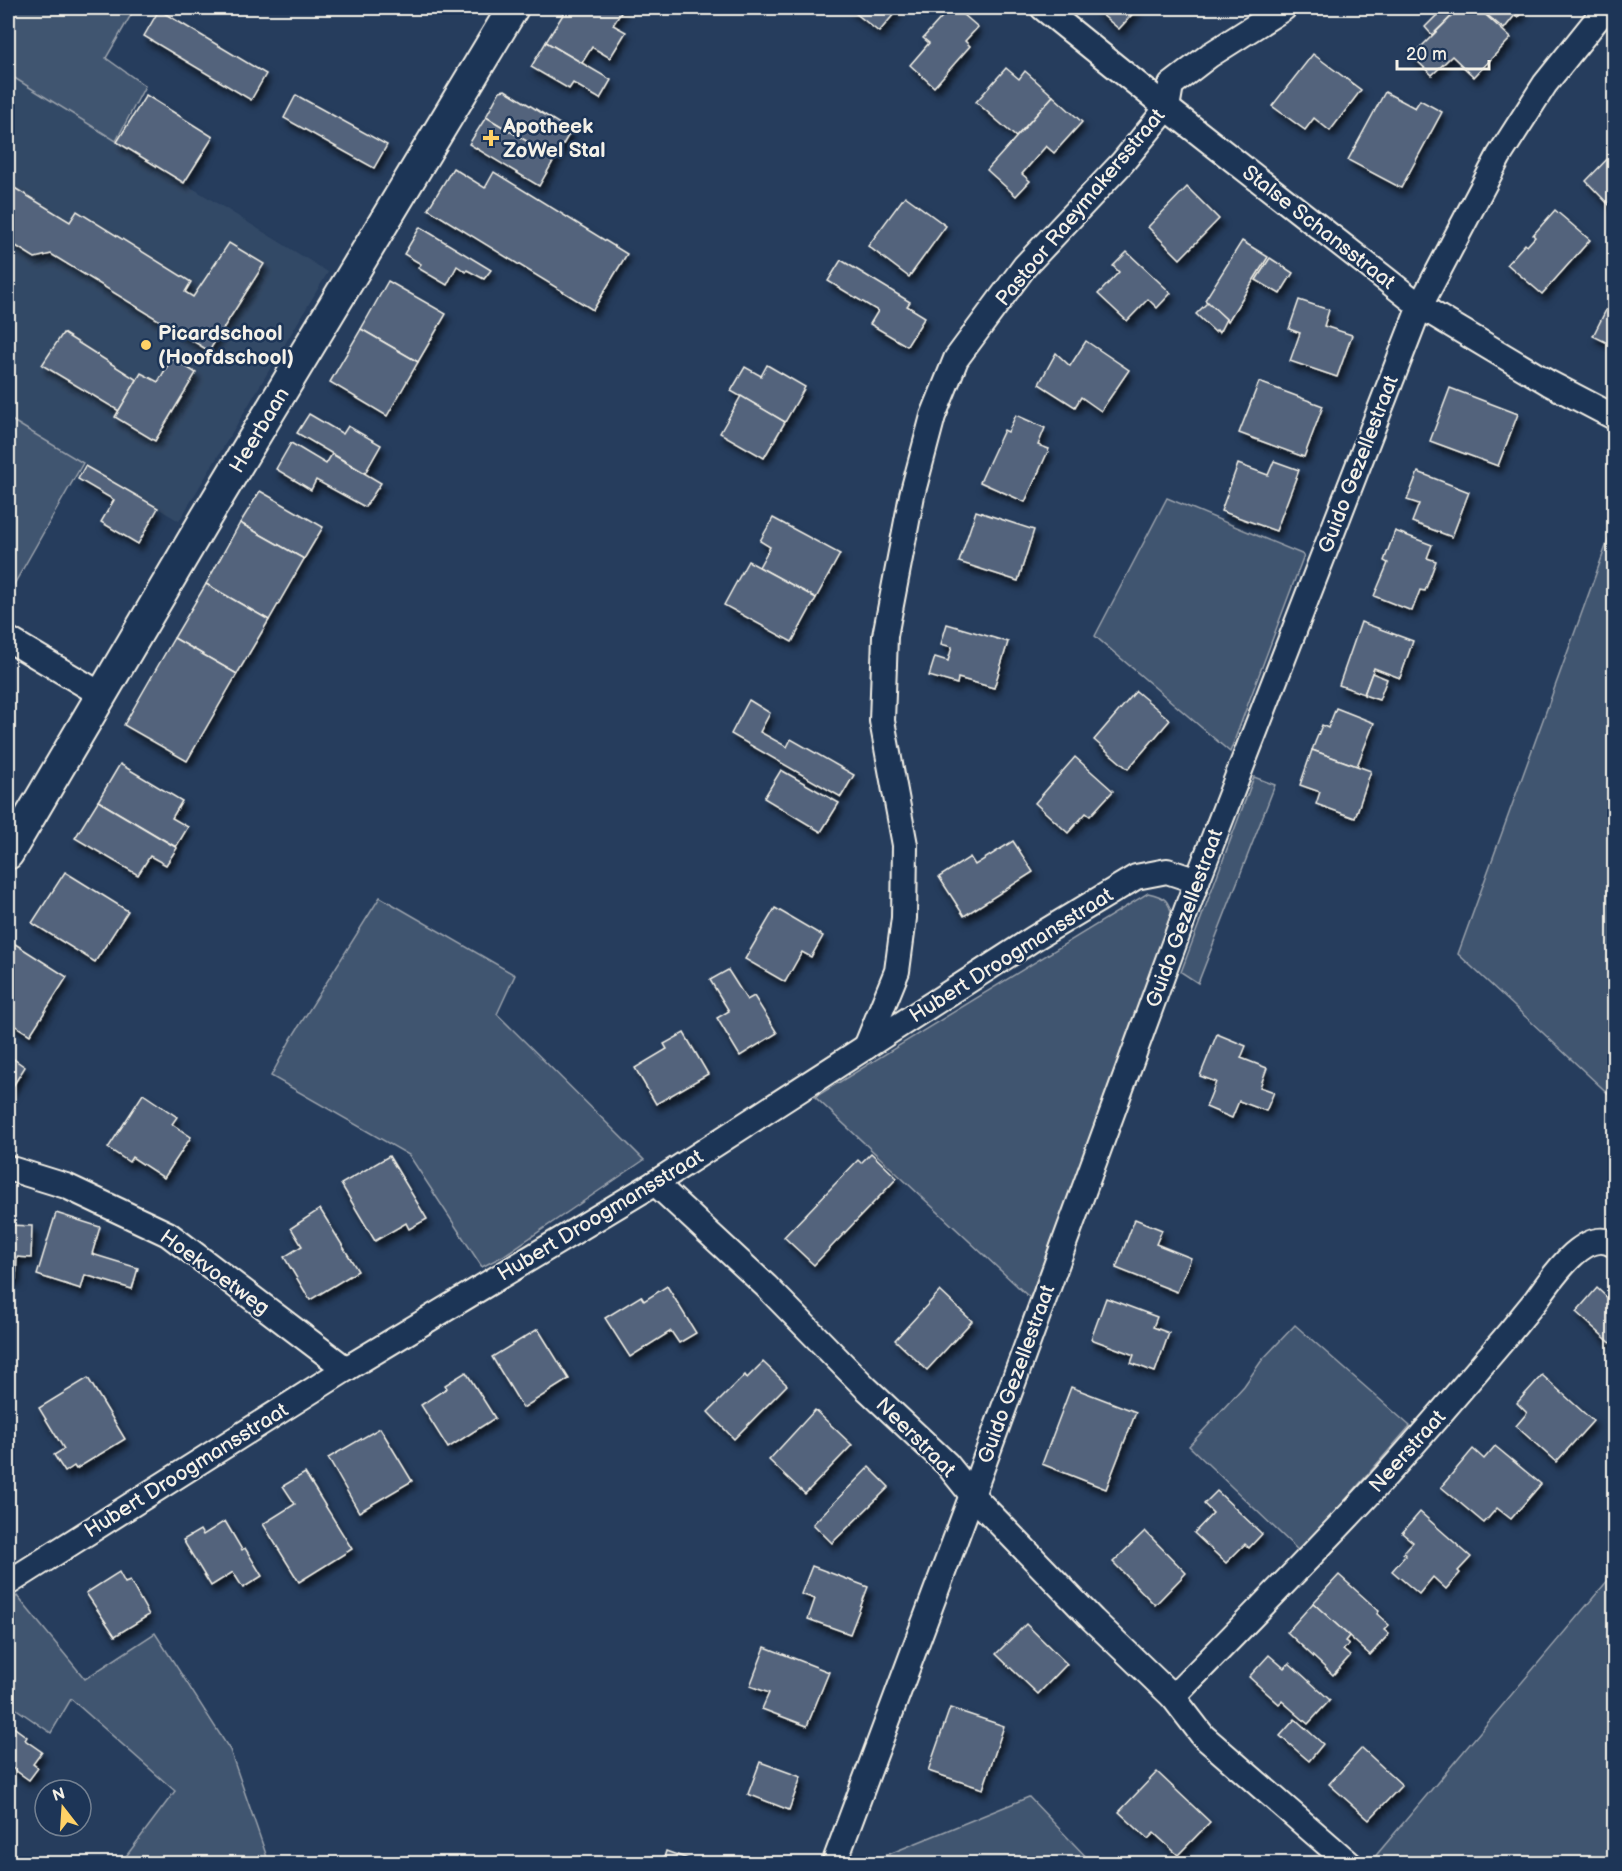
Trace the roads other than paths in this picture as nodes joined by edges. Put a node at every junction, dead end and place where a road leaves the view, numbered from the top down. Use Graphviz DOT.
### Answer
graph roads {
  1 [pos="513,8"];
  2 [pos="1043,8"];
  3 [pos="1284,8"];
  4 [pos="1606,8"];
  5 [pos="1167,108"];
  6 [pos="1420,306"];
  7 [pos="1614,417"];
  8 [pos="8,639"];
  9 [pos="102,695"];
  10 [pos="8,854"];
  11 [pos="1197,881"];
  12 [pos="866,1047"];
  13 [pos="8,1168"];
  14 [pos="655,1183"];
  15 [pos="1614,1245"];
  16 [pos="346,1369"];
  17 [pos="972,1495"];
  18 [pos="8,1582"];
  19 [pos="1173,1697"];
  20 [pos="834,1863"];
  21 [pos="1350,1863"];
  1 -- 9 [label="street, Heerbaan"];
  2 -- 5 [label="street, Stalse Schansstraat"];
  3 -- 5 [label="street, Pastoor Raeymakersstraat"];
  4 -- 6 [label="street, Guido Gezellestraat"];
  5 -- 6 [label="street, Stalse Schansstraat"];
  5 -- 12 [label="street, Pastoor Raeymakersstraat"];
  6 -- 7 [label="street, Stalse Schansstraat"];
  6 -- 11 [label="street, Guido Gezellestraat"];
  8 -- 9 [label="street"];
  9 -- 10 [label="street, Heerbaan"];
  11 -- 12 [label="street, Hubert Droogmansstraat"];
  11 -- 17 [label="street, Guido Gezellestraat"];
  12 -- 14 [label="street, Hubert Droogmansstraat"];
  13 -- 16 [label="street, Hoekvoetweg"];
  14 -- 16 [label="street, Hubert Droogmansstraat"];
  14 -- 17 [label="street, Neerstraat"];
  15 -- 19 [label="street, Neerstraat"];
  16 -- 18 [label="street, Hubert Droogmansstraat"];
  17 -- 19 [label="street, Neerstraat"];
  17 -- 20 [label="street, Guido Gezellestraat"];
  19 -- 21 [label="street, Neerstraat"];
}
